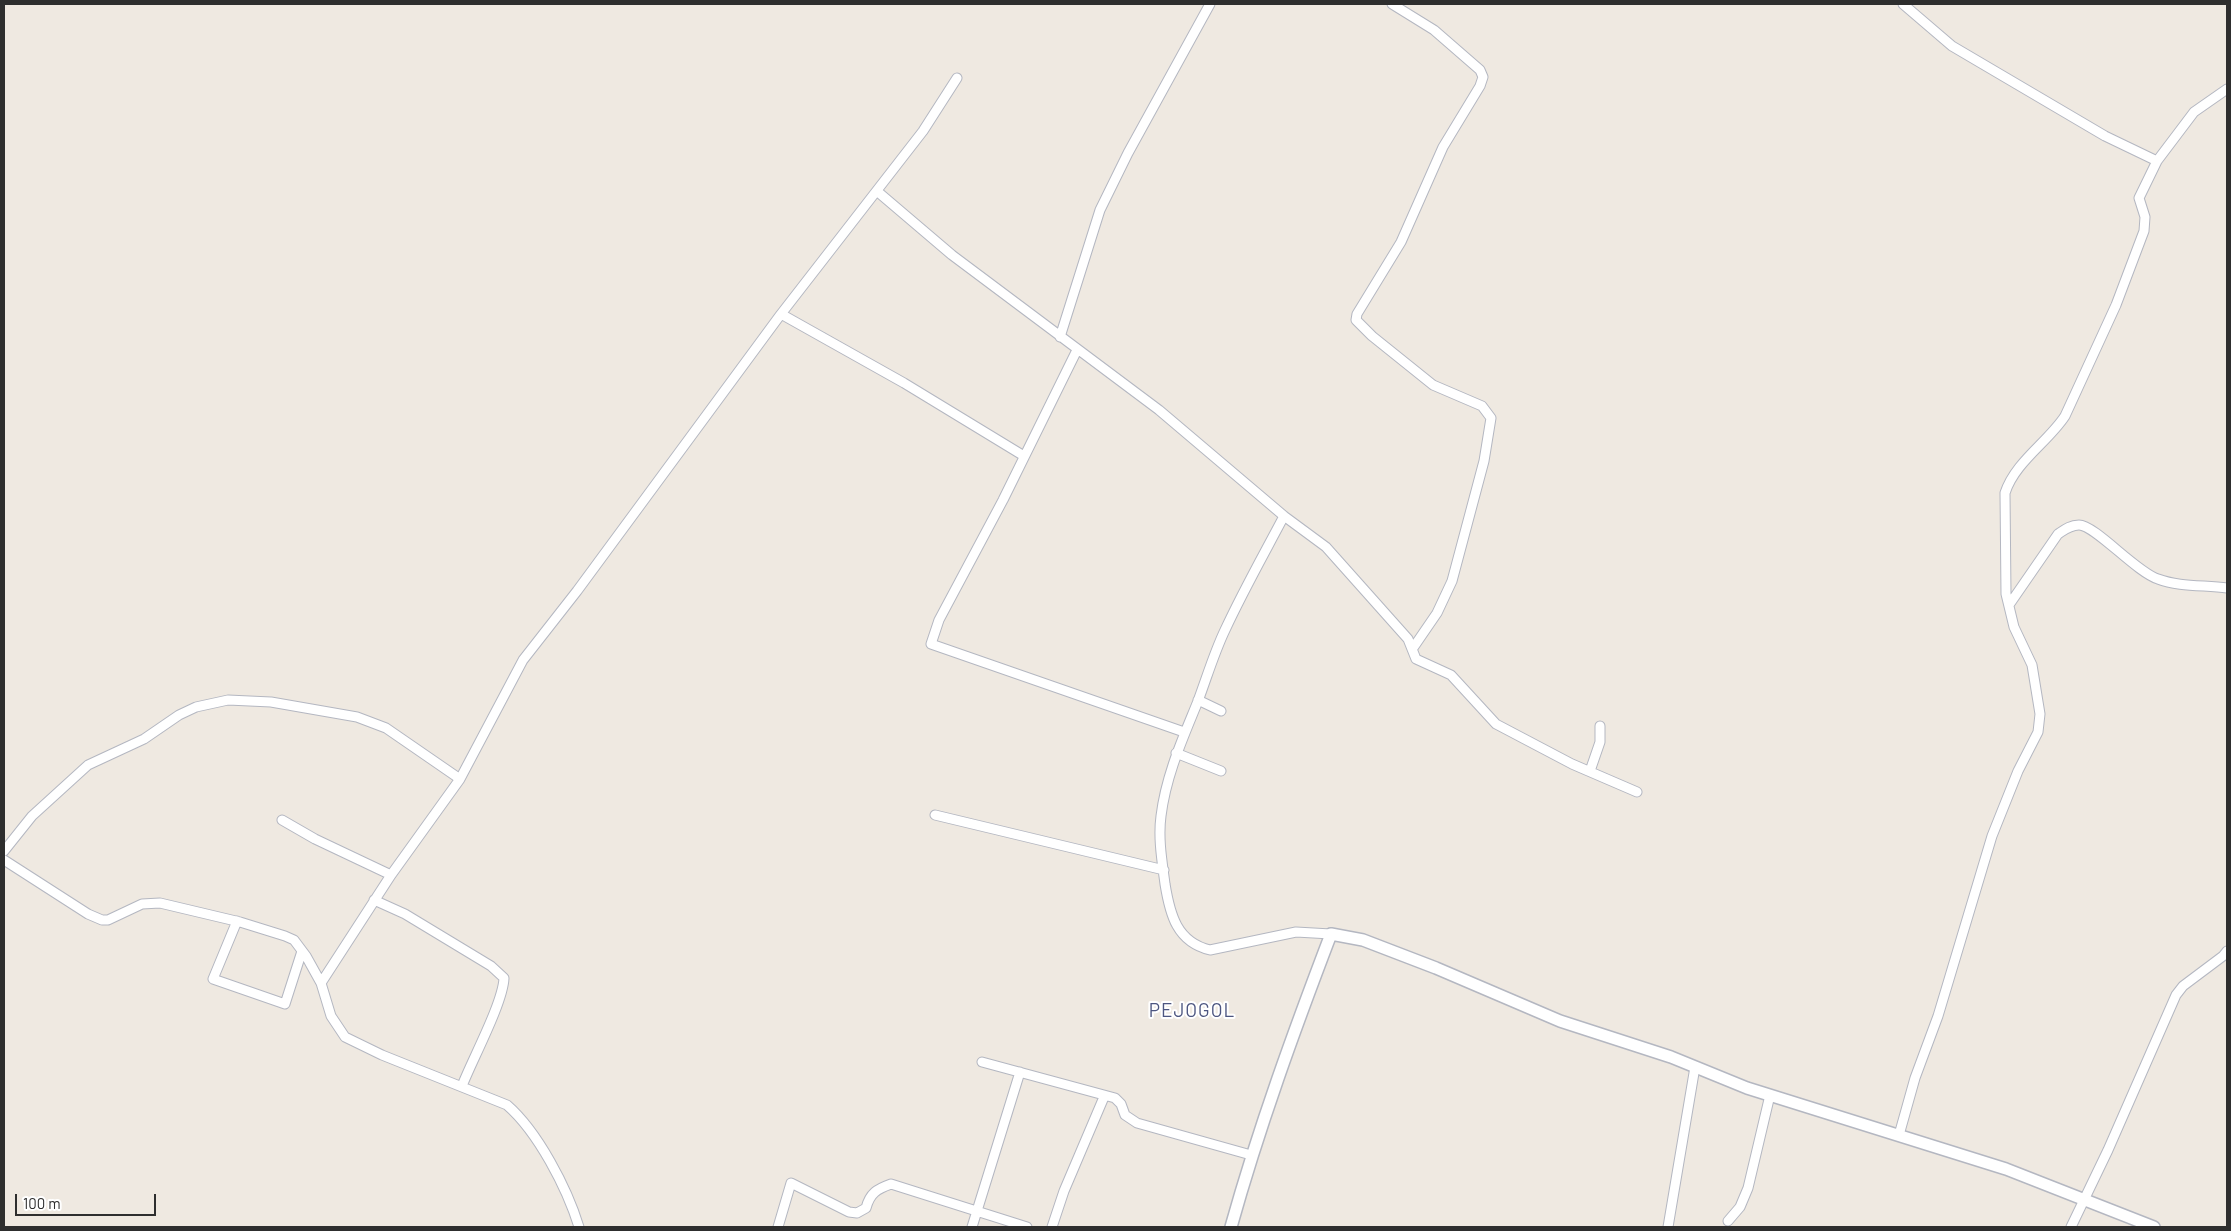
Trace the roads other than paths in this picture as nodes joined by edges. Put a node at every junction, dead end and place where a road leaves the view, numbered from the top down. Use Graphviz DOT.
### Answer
graph roads {
  1 [pos="1210,4"];
  2 [pos="1392,4"];
  3 [pos="1903,4"];
  4 [pos="957,78"];
  5 [pos="2227,89"];
  6 [pos="2157,161"];
  7 [pos="878,192"];
  8 [pos="781,314"];
  9 [pos="1060,336"];
  10 [pos="1077,350"];
  11 [pos="1024,456"];
  12 [pos="1284,516"];
  13 [pos="2227,588"];
  14 [pos="2009,605"];
  15 [pos="1413,648"];
  16 [pos="1198,700"];
  17 [pos="1222,711"];
  18 [pos="1600,726"];
  19 [pos="1184,732"];
  20 [pos="1176,753"];
  21 [pos="1221,771"];
  22 [pos="1590,771"];
  23 [pos="460,779"];
  24 [pos="1637,792"];
  25 [pos="935,815"];
  26 [pos="282,820"];
  27 [pos="4,850"];
  28 [pos="4,860"];
  29 [pos="1164,870"];
  30 [pos="391,875"];
  31 [pos="374,900"];
  32 [pos="237,921"];
  33 [pos="1331,934"];
  34 [pos="302,951"];
  35 [pos="2227,951"];
  36 [pos="320,983"];
  37 [pos="982,1062"];
  38 [pos="1695,1067"];
  39 [pos="1020,1072"];
  40 [pos="462,1086"];
  41 [pos="1770,1095"];
  42 [pos="1104,1097"];
  43 [pos="1899,1135"];
  44 [pos="1251,1156"];
  45 [pos="2085,1199"];
  46 [pos="977,1211"];
  47 [pos="1728,1221"];
  48 [pos="579,1227"];
  49 [pos="778,1227"];
  50 [pos="972,1227"];
  51 [pos="1027,1227"];
  52 [pos="1052,1227"];
  53 [pos="1232,1227"];
  54 [pos="1668,1227"];
  55 [pos="2071,1227"];
  56 [pos="2154,1227"];
  1 -- 9 [label="street"];
  2 -- 15 [label="street"];
  3 -- 6 [label="street"];
  4 -- 7 [label="street"];
  5 -- 6 [label="street"];
  6 -- 14 [label="street"];
  7 -- 8 [label="street"];
  7 -- 9 [label="street"];
  8 -- 11 [label="street"];
  8 -- 23 [label="street"];
  9 -- 10 [label="street"];
  10 -- 11 [label="street"];
  10 -- 12 [label="street"];
  11 -- 19 [label="street"];
  12 -- 15 [label="street"];
  12 -- 16 [label="street"];
  13 -- 14 [label="street"];
  14 -- 43 [label="street"];
  15 -- 22 [label="street"];
  16 -- 17 [label="street"];
  16 -- 19 [label="street"];
  18 -- 22 [label="street"];
  19 -- 20 [label="street"];
  20 -- 21 [label="street"];
  20 -- 29 [label="street"];
  22 -- 24 [label="street"];
  23 -- 27 [label="street"];
  23 -- 30 [label="street"];
  25 -- 29 [label="street"];
  26 -- 30 [label="street"];
  28 -- 32 [label="street"];
  29 -- 33 [label="street"];
  30 -- 31 [label="street"];
  31 -- 36 [label="street"];
  31 -- 40 [label="street"];
  32 -- 34 [label="street"];
  32 -- 34 [label="street"];
  33 -- 38 [label="street"];
  33 -- 44 [label="street"];
  34 -- 36 [label="street"];
  35 -- 45 [label="street"];
  36 -- 40 [label="street"];
  37 -- 39 [label="street"];
  38 -- 41 [label="street"];
  38 -- 54 [label="street"];
  39 -- 42 [label="street"];
  39 -- 46 [label="street"];
  40 -- 48 [label="street"];
  41 -- 43 [label="street"];
  41 -- 47 [label="street"];
  42 -- 44 [label="street"];
  42 -- 52 [label="street"];
  43 -- 45 [label="street"];
  44 -- 53 [label="street"];
  45 -- 55 [label="street"];
  45 -- 56 [label="street"];
  46 -- 49 [label="street"];
  46 -- 50 [label="street"];
  46 -- 51 [label="street"];
}
